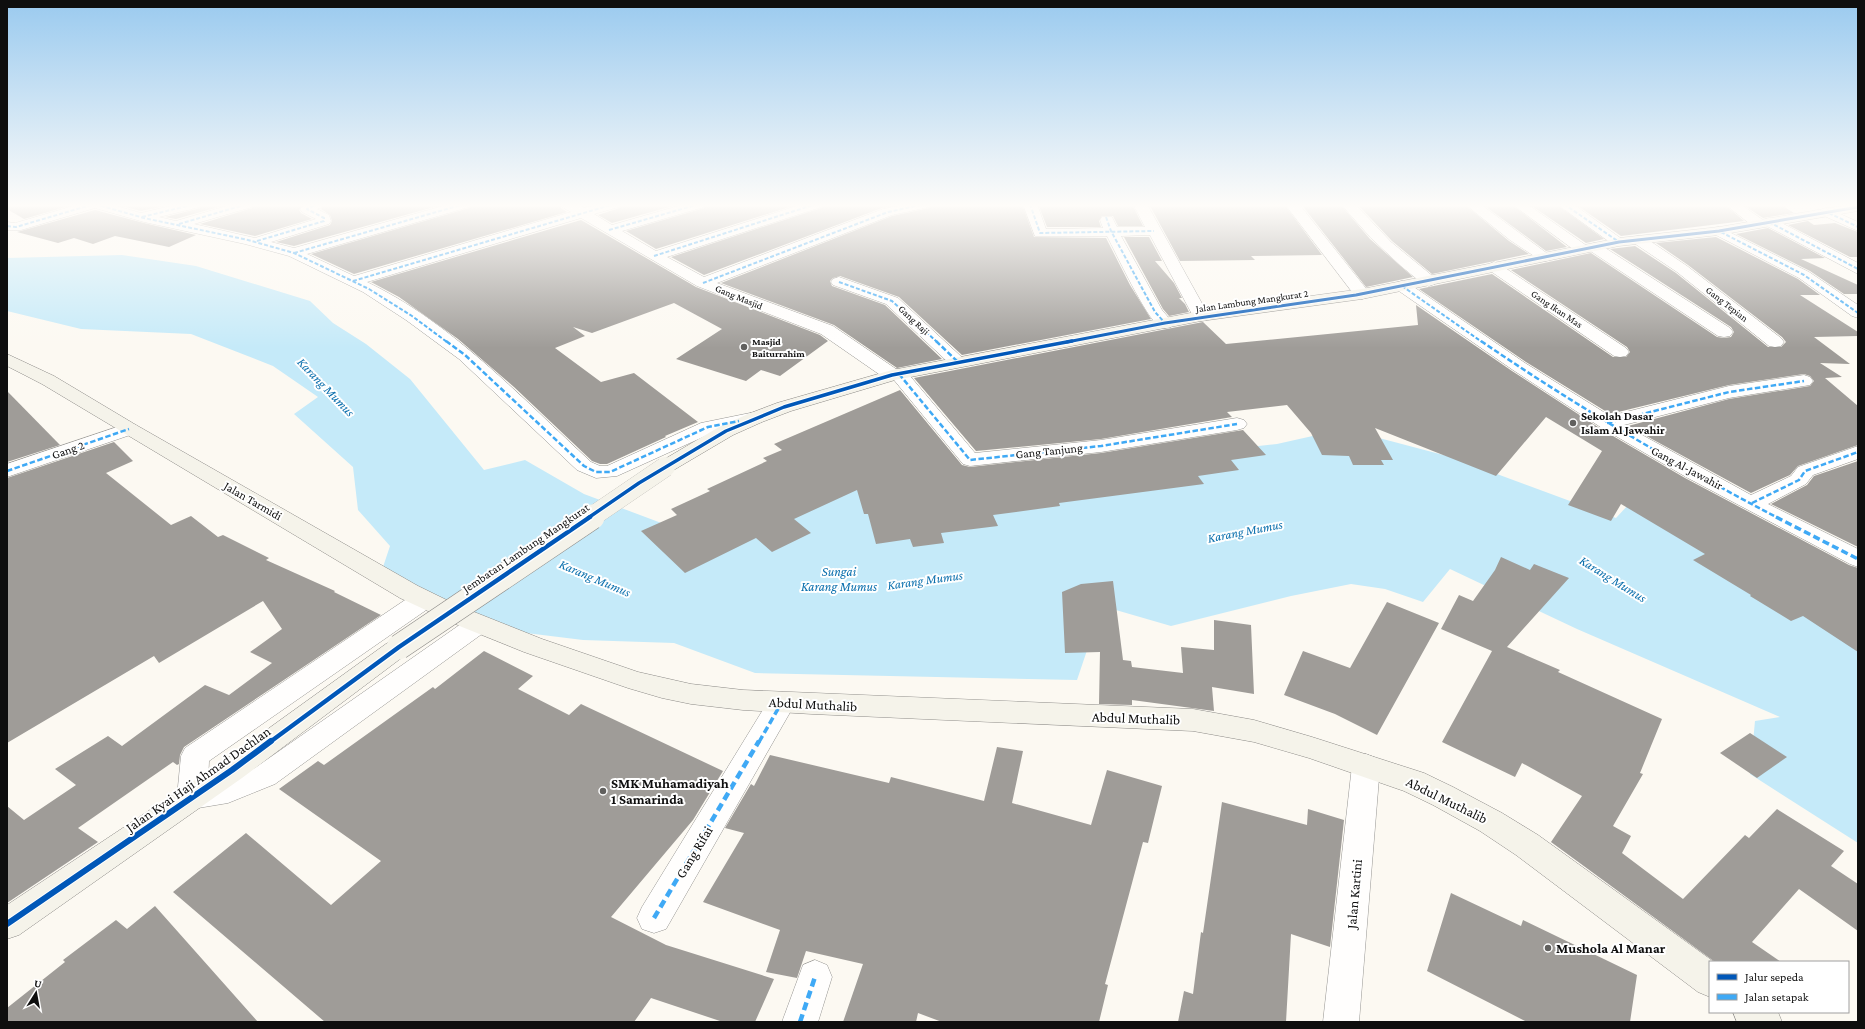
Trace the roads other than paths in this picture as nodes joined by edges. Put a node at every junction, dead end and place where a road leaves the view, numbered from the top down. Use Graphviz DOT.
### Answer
graph roads {
  1 [pos="291,252"];
  2 [pos="297,252"];
  3 [pos="450,252"];
  4 [pos="647,252"];
  5 [pos="666,252"];
  6 [pos="784,252"];
  7 [pos="1124,252"];
  8 [pos="1166,252"];
  9 [pos="1329,252"];
  10 [pos="1392,252"];
  11 [pos="1538,252"];
  12 [pos="1569,252"];
  13 [pos="1595,252"];
  14 [pos="1656,252"];
  15 [pos="1760,252"];
  16 [pos="1825,252"];
  17 [pos="294,253"];
  18 [pos="654,256"];
  19 [pos="1545,257"];
  20 [pos="1494,267"];
  21 [pos="1858,268"];
  22 [pos="353,281"];
  23 [pos="1429,281"];
  24 [pos="839,282"];
  25 [pos="704,283"];
  26 [pos="1402,286"];
  27 [pos="1362,294"];
  28 [pos="1858,313"];
  29 [pos="1201,316"];
  30 [pos="1165,323"];
  31 [pos="1724,332"];
  32 [pos="1775,342"];
  33 [pos="1620,352"];
  34 [pos="7,359"];
  35 [pos="958,362"];
  36 [pos="895,374"];
  37 [pos="1804,381"];
  38 [pos="755,418"];
  39 [pos="1607,423"];
  40 [pos="1237,424"];
  41 [pos="129,429"];
  42 [pos="1858,452"];
  43 [pos="665,467"];
  44 [pos="7,471"];
  45 [pos="1752,503"];
  46 [pos="1858,559"];
  47 [pos="423,600"];
  48 [pos="476,625"];
  49 [pos="502,636"];
  50 [pos="399,647"];
  51 [pos="782,702"];
  52 [pos="1366,766"];
  53 [pos="192,797"];
  54 [pos="654,918"];
  55 [pos="7,924"];
  56 [pos="815,977"];
  57 [pos="1709,979"];
  58 [pos="1752,1013"];
  59 [pos="800,1022"];
  60 [pos="1342,1022"];
  61 [pos="1764,1022"];
  1 -- 17 [label="street"];
  2 -- 17 [label="street"];
  3 -- 22 [label="street"];
  4 -- 18 [label="street, Gang Masjid"];
  5 -- 18 [label="street"];
  6 -- 25 [label="street"];
  7 -- 30 [label="street"];
  8 -- 29 [label="street"];
  9 -- 27 [label="street"];
  10 -- 23 [label="street"];
  11 -- 19 [label="street"];
  12 -- 19 [label="street, Jalan Lambung Mangkurat 2"];
  13 -- 31 [label="street"];
  14 -- 32 [label="street, Gang Tepian"];
  15 -- 28 [label="street"];
  16 -- 21 [label="street"];
  17 -- 22 [label="street"];
  18 -- 25 [label="street, Gang Masjid"];
  19 -- 20 [label="street, Jalan Lambung Mangkurat 2"];
  20 -- 23 [label="street, Jalan Lambung Mangkurat 2"];
  20 -- 33 [label="street, Gang Ikan Mas"];
  22 -- 38 [label="street"];
  23 -- 26 [label="street, Jalan Lambung Mangkurat 2"];
  24 -- 35 [label="street, Gang Raji"];
  25 -- 36 [label="street, Gang Masjid"];
  26 -- 27 [label="street, Jalan Lambung Mangkurat 2"];
  26 -- 39 [label="street, Gang Al-Jawahir"];
  27 -- 29 [label="street, Jalan Lambung Mangkurat 2"];
  29 -- 30 [label="street, Jalan Lambung Mangkurat 2"];
  30 -- 35 [label="street, Jalan Lambung Mangkurat 2"];
  34 -- 41 [label="street, Jalan Tarmidi"];
  35 -- 36 [label="street, Jalan Lambung Mangkurat 2"];
  36 -- 38 [label="street, Jalan Lambung Mangkurat 2"];
  36 -- 40 [label="street, Gang Tanjung"];
  37 -- 39 [label="street"];
  38 -- 43 [label="street, Jalan Lambung Mangkurat 2"];
  39 -- 45 [label="street, Gang Al-Jawahir"];
  41 -- 44 [label="street, Gang 2"];
  41 -- 47 [label="street, Jalan Tarmidi"];
  42 -- 45 [label="street"];
  43 -- 50 [label="street, Jembatan Lambung Mangkurat, bridge"];
  45 -- 46 [label="street, Gang Al-Jawahir"];
  47 -- 48 [label="street, Jalan Tarmidi"];
  47 -- 53 [label="street"];
  48 -- 49 [label="street, Jalan Tarmidi"];
  48 -- 53 [label="street"];
  49 -- 51 [label="street, Abdul Muthalib"];
  50 -- 53 [label="street, Jalan Kyai Haji Ahmad Dachlan"];
  51 -- 52 [label="street, Abdul Muthalib"];
  51 -- 54 [label="street, Gang Rifai"];
  52 -- 57 [label="street, Abdul Muthalib"];
  52 -- 60 [label="street, Jalan Kartini"];
  53 -- 55 [label="street, Jalan Kyai Haji Ahmad Dachlan"];
  56 -- 59 [label="street"];
  58 -- 61 [label="street"];
}
